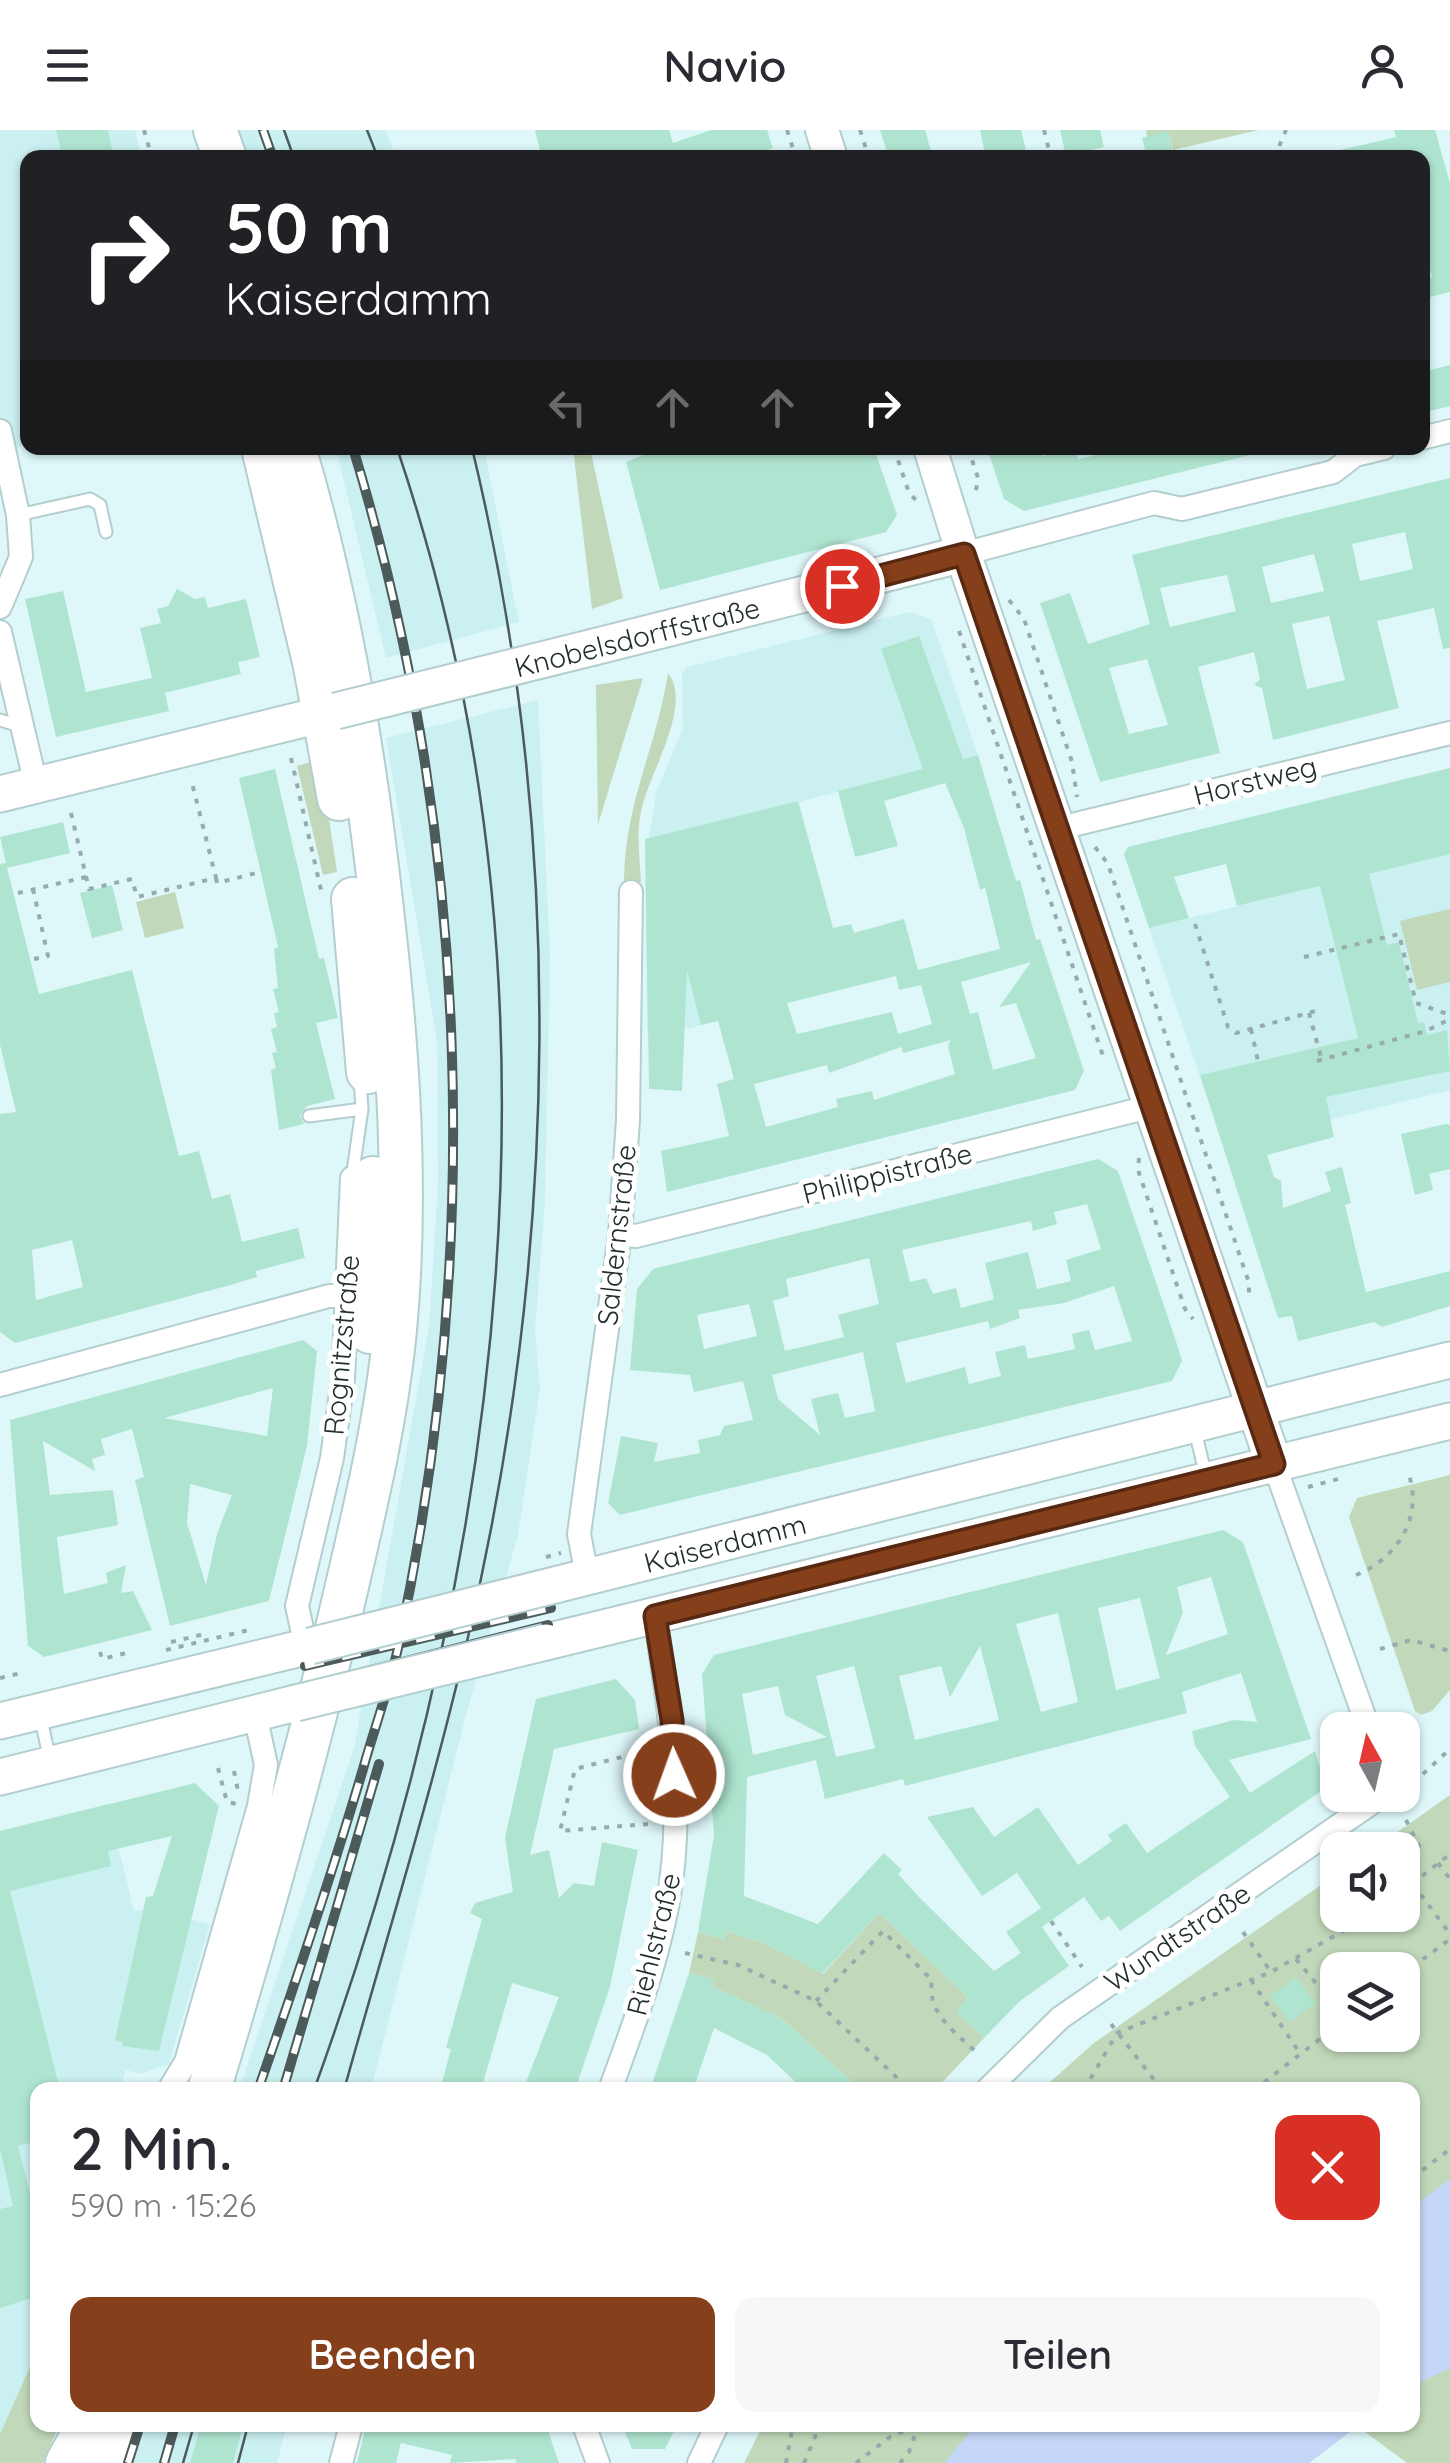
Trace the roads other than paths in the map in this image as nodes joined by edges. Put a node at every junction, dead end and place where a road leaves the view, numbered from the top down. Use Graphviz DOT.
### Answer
graph roads {
  1 [pos="0,431"];
  2 [pos="265,455"];
  3 [pos="296,455"];
  4 [pos="314,455"];
  5 [pos="932,455"];
  6 [pos="1355,455"];
  7 [pos="18,516"];
  8 [pos="106,532"];
  9 [pos="964,554"];
  10 [pos="0,607"];
  11 [pos="0,632"];
  12 [pos="330,713"];
  13 [pos="0,720"];
  14 [pos="23,726"];
  15 [pos="1450,733"];
  16 [pos="36,785"];
  17 [pos="0,794"];
  18 [pos="1076,825"];
  19 [pos="631,892"];
  20 [pos="353,1041"];
  21 [pos="1153,1106"];
  22 [pos="362,1108"];
  23 [pos="309,1116"];
  24 [pos="352,1178"];
  25 [pos="620,1234"];
  26 [pos="347,1296"];
  27 [pos="1450,1360"];
  28 [pos="0,1385"];
  29 [pos="1325,1391"];
  30 [pos="1256,1408"];
  31 [pos="1450,1421"];
  32 [pos="1194,1424"];
  33 [pos="1340,1448"];
  34 [pos="1274,1464"];
  35 [pos="373,1473"];
  36 [pos="1208,1480"];
  37 [pos="571,1580"];
  38 [pos="655,1616"];
  39 [pos="308,1646"];
  40 [pos="40,1712"];
  41 [pos="1363,1712"];
  42 [pos="255,1714"];
  43 [pos="0,1721"];
  44 [pos="50,1764"];
  45 [pos="0,1777"];
  46 [pos="1359,1812"];
  47 [pos="174,2082"];
  48 [pos="211,2082"];
  49 [pos="233,2082"];
  50 [pos="613,2082"];
  51 [pos="995,2082"];
  52 [pos="84,2432"];
  53 [pos="96,2432"];
  54 [pos="116,2432"];
  55 [pos="349,2432"];
  56 [pos="587,2432"];
  57 [pos="714,2432"];
  58 [pos="67,2463"];
  59 [pos="86,2463"];
  60 [pos="105,2463"];
  61 [pos="341,2463"];
  62 [pos="598,2463"];
  63 [pos="699,2463"];
  1 -- 7 [label="street"];
  2 -- 12 [label="highway"];
  3 -- 35 [label="highway"];
  4 -- 49 [label="highway"];
  5 -- 9 [label="street"];
  6 -- 9 [label="street, Knobelsdorffstraße"];
  7 -- 8 [label="lane"];
  7 -- 10 [label="street"];
  9 -- 12 [label="main road, Knobelsdorffstraße, bridge"];
  9 -- 18 [label="main road"];
  11 -- 14 [label="street"];
  12 -- 16 [label="main road, Knobelsdorffstraße"];
  12 -- 35 [label="highway"];
  13 -- 14 [label="lane"];
  14 -- 16 [label="street"];
  15 -- 18 [label="street, Horstweg"];
  16 -- 17 [label="main road, Knobelsdorffstraße"];
  18 -- 21 [label="main road"];
  19 -- 25 [label="street, Saldernstraße"];
  20 -- 22 [label="lane, Rognitzstraße"];
  21 -- 25 [label="street, Philippistraße"];
  21 -- 30 [label="main road"];
  22 -- 23 [label="lane"];
  22 -- 24 [label="lane, Rognitzstraße"];
  24 -- 26 [label="street, Rognitzstraße"];
  25 -- 37 [label="street, Saldernstraße"];
  26 -- 28 [label="street"];
  26 -- 39 [label="street, Rognitzstraße"];
  27 -- 29 [label="main road, Kaiserdamm"];
  29 -- 30 [label="main road, Kaiserdamm"];
  29 -- 33 [label="main road"];
  30 -- 32 [label="main road, Kaiserdamm"];
  30 -- 34 [label="main road"];
  31 -- 33 [label="main road, Kaiserdamm"];
  32 -- 36 [label="lane"];
  32 -- 37 [label="main road, Kaiserdamm"];
  33 -- 34 [label="main road, Kaiserdamm"];
  34 -- 36 [label="main road, Kaiserdamm"];
  34 -- 41 [label="street"];
  35 -- 48 [label="highway"];
  36 -- 38 [label="main road, Kaiserdamm"];
  37 -- 39 [label="main road, Kaiserdamm, bridge"];
  38 -- 42 [label="main road, Kaiserdamm, bridge"];
  38 -- 50 [label="street, Riehlstraße"];
  39 -- 40 [label="main road, Kaiserdamm"];
  40 -- 43 [label="main road, Kaiserdamm"];
  40 -- 44 [label="lane"];
  42 -- 44 [label="main road, Kaiserdamm"];
  42 -- 47 [label="street"];
  44 -- 45 [label="main road, Kaiserdamm"];
  46 -- 51 [label="street, Wundtstraße"];
  52 -- 58 [label="highway"];
  53 -- 59 [label="highway"];
  54 -- 60 [label="highway"];
  55 -- 61 [label="street"];
  56 -- 62 [label="street"];
  57 -- 63 [label="street"];
}
